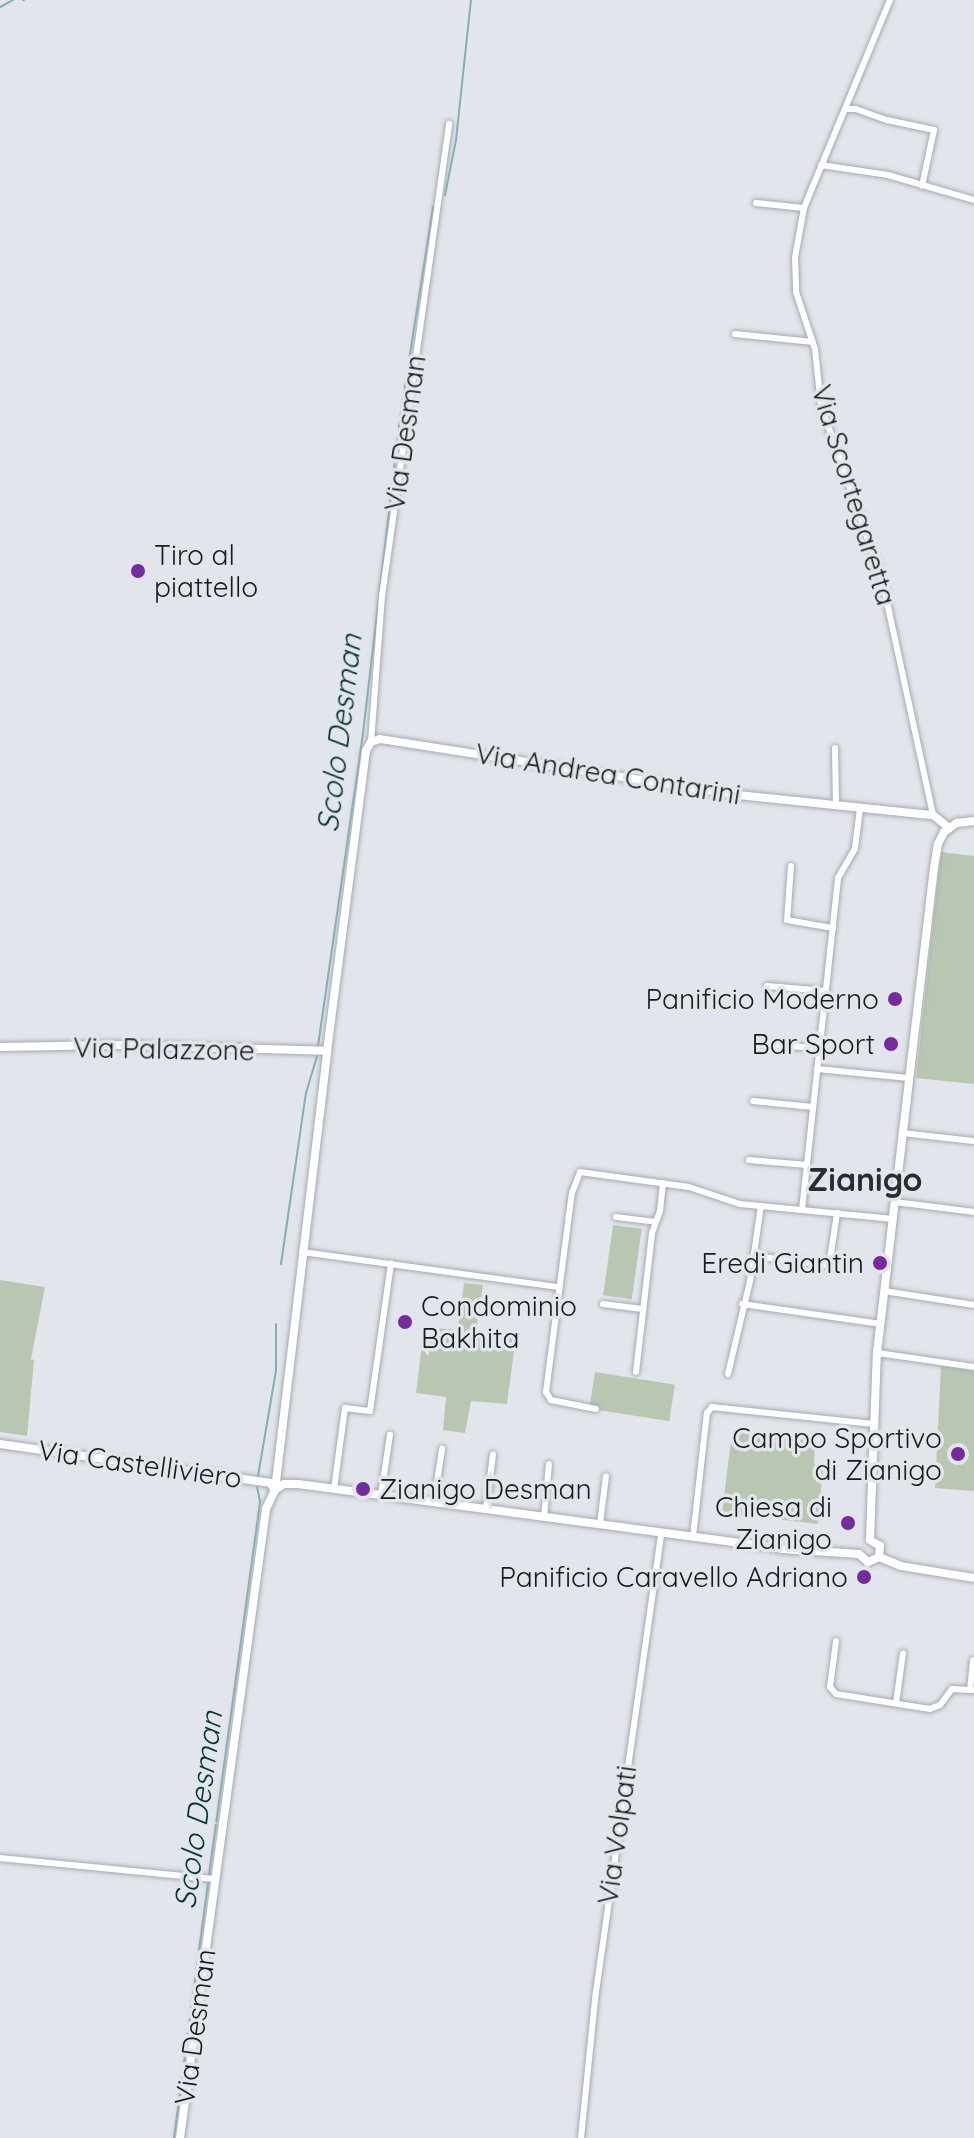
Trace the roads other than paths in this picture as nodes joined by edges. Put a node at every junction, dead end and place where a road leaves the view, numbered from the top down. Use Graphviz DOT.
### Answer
graph roads {
  1 [pos="890,0"];
  2 [pos="845,109"];
  3 [pos="449,124"];
  4 [pos="821,165"];
  5 [pos="922,186"];
  6 [pos="974,200"];
  7 [pos="756,203"];
  8 [pos="804,208"];
  9 [pos="735,334"];
  10 [pos="813,342"];
  11 [pos="376,740"];
  12 [pos="835,748"];
  13 [pos="836,806"];
  14 [pos="860,808"];
  15 [pos="933,815"];
  16 [pos="974,821"];
  17 [pos="949,828"];
  18 [pos="791,866"];
  19 [pos="833,928"];
  20 [pos="767,986"];
  21 [pos="826,991"];
  22 [pos="761,1044"];
  23 [pos="0,1047"];
  24 [pos="819,1048"];
  25 [pos="325,1052"];
  26 [pos="817,1069"];
  27 [pos="909,1078"];
  28 [pos="753,1101"];
  29 [pos="813,1107"];
  30 [pos="902,1133"];
  31 [pos="974,1141"];
  32 [pos="749,1160"];
  33 [pos="807,1165"];
  34 [pos="663,1183"];
  35 [pos="895,1202"];
  36 [pos="761,1206"];
  37 [pos="802,1210"];
  38 [pos="974,1212"];
  39 [pos="837,1213"];
  40 [pos="616,1217"];
  41 [pos="893,1219"];
  42 [pos="655,1222"];
  43 [pos="302,1252"];
  44 [pos="754,1256"];
  45 [pos="391,1263"];
  46 [pos="559,1287"];
  47 [pos="884,1291"];
  48 [pos="603,1304"];
  49 [pos="742,1304"];
  50 [pos="974,1305"];
  51 [pos="643,1309"];
  52 [pos="880,1324"];
  53 [pos="877,1353"];
  54 [pos="974,1367"];
  55 [pos="636,1372"];
  56 [pos="728,1374"];
  57 [pos="596,1409"];
  58 [pos="873,1424"];
  59 [pos="390,1435"];
  60 [pos="0,1444"];
  61 [pos="442,1449"];
  62 [pos="493,1454"];
  63 [pos="549,1464"];
  64 [pos="606,1476"];
  65 [pos="334,1489"];
  66 [pos="275,1490"];
  67 [pos="381,1495"];
  68 [pos="434,1502"];
  69 [pos="486,1509"];
  70 [pos="544,1517"];
  71 [pos="600,1524"];
  72 [pos="661,1533"];
  73 [pos="693,1537"];
  74 [pos="870,1540"];
  75 [pos="859,1554"];
  76 [pos="879,1557"];
  77 [pos="974,1578"];
  78 [pos="836,1641"];
  79 [pos="903,1653"];
  80 [pos="973,1660"];
  81 [pos="972,1690"];
  82 [pos="896,1703"];
  83 [pos="0,1858"];
  84 [pos="211,1878"];
  85 [pos="180,2138"];
  86 [pos="581,2138"];
  1 -- 2 [label="street, Via Scortegaretta"];
  2 -- 4 [label="street, Via Scortegaretta"];
  2 -- 5 [label="street"];
  3 -- 11 [label="street, Via Desman"];
  4 -- 5 [label="street"];
  4 -- 8 [label="street, Via Scortegaretta"];
  5 -- 6 [label="street"];
  7 -- 8 [label="street"];
  8 -- 10 [label="street, Via Scortegaretta"];
  9 -- 10 [label="street"];
  10 -- 15 [label="street, Via Scortegaretta"];
  11 -- 13 [label="street, Via Andrea Contarini"];
  11 -- 25 [label="street, Via Desman"];
  12 -- 13 [label="street"];
  13 -- 14 [label="street, Via Andrea Contarini"];
  14 -- 15 [label="street, Via Andrea Contarini"];
  14 -- 19 [label="street"];
  15 -- 17 [label="street"];
  16 -- 17 [label="street"];
  17 -- 27 [label="street"];
  18 -- 19 [label="street"];
  19 -- 21 [label="street"];
  20 -- 21 [label="street"];
  21 -- 24 [label="street"];
  22 -- 24 [label="street"];
  23 -- 25 [label="street, Via Palazzone"];
  24 -- 26 [label="street"];
  25 -- 43 [label="street, Via Desman"];
  26 -- 27 [label="street"];
  26 -- 29 [label="street"];
  27 -- 30 [label="street"];
  28 -- 29 [label="street"];
  29 -- 33 [label="street"];
  30 -- 31 [label="street"];
  30 -- 35 [label="street"];
  32 -- 33 [label="street"];
  33 -- 37 [label="street"];
  34 -- 36 [label="street"];
  34 -- 42 [label="street"];
  34 -- 46 [label="street"];
  35 -- 38 [label="street"];
  35 -- 41 [label="street"];
  36 -- 37 [label="street"];
  36 -- 44 [label="street"];
  37 -- 39 [label="street"];
  39 -- 41 [label="street"];
  39 -- 44 [label="street"];
  40 -- 42 [label="street"];
  41 -- 47 [label="street"];
  42 -- 51 [label="street"];
  43 -- 45 [label="street"];
  43 -- 66 [label="street, Via Desman"];
  44 -- 49 [label="street"];
  45 -- 46 [label="street"];
  45 -- 65 [label="street"];
  46 -- 57 [label="street"];
  47 -- 50 [label="street"];
  47 -- 52 [label="street"];
  48 -- 51 [label="street"];
  49 -- 52 [label="street"];
  49 -- 56 [label="street"];
  51 -- 55 [label="street"];
  52 -- 53 [label="street"];
  53 -- 54 [label="street"];
  53 -- 58 [label="street"];
  58 -- 73 [label="street"];
  58 -- 74 [label="street"];
  59 -- 67 [label="street"];
  60 -- 66 [label="street, Via Castelliviero"];
  61 -- 68 [label="street"];
  62 -- 69 [label="street"];
  63 -- 70 [label="street"];
  64 -- 71 [label="street"];
  65 -- 66 [label="street"];
  65 -- 67 [label="street"];
  66 -- 84 [label="street, Via Desman"];
  67 -- 68 [label="street"];
  68 -- 69 [label="street"];
  69 -- 70 [label="street"];
  70 -- 71 [label="street"];
  71 -- 72 [label="street"];
  72 -- 73 [label="street"];
  72 -- 86 [label="street, Via Volpati"];
  73 -- 75 [label="street"];
  74 -- 75 [label="street"];
  74 -- 76 [label="street"];
  75 -- 76 [label="street"];
  76 -- 77 [label="street"];
  78 -- 82 [label="street"];
  79 -- 82 [label="street"];
  80 -- 81 [label="street"];
  81 -- 82 [label="street"];
  83 -- 84 [label="street"];
  84 -- 85 [label="street, Via Desman"];
}
